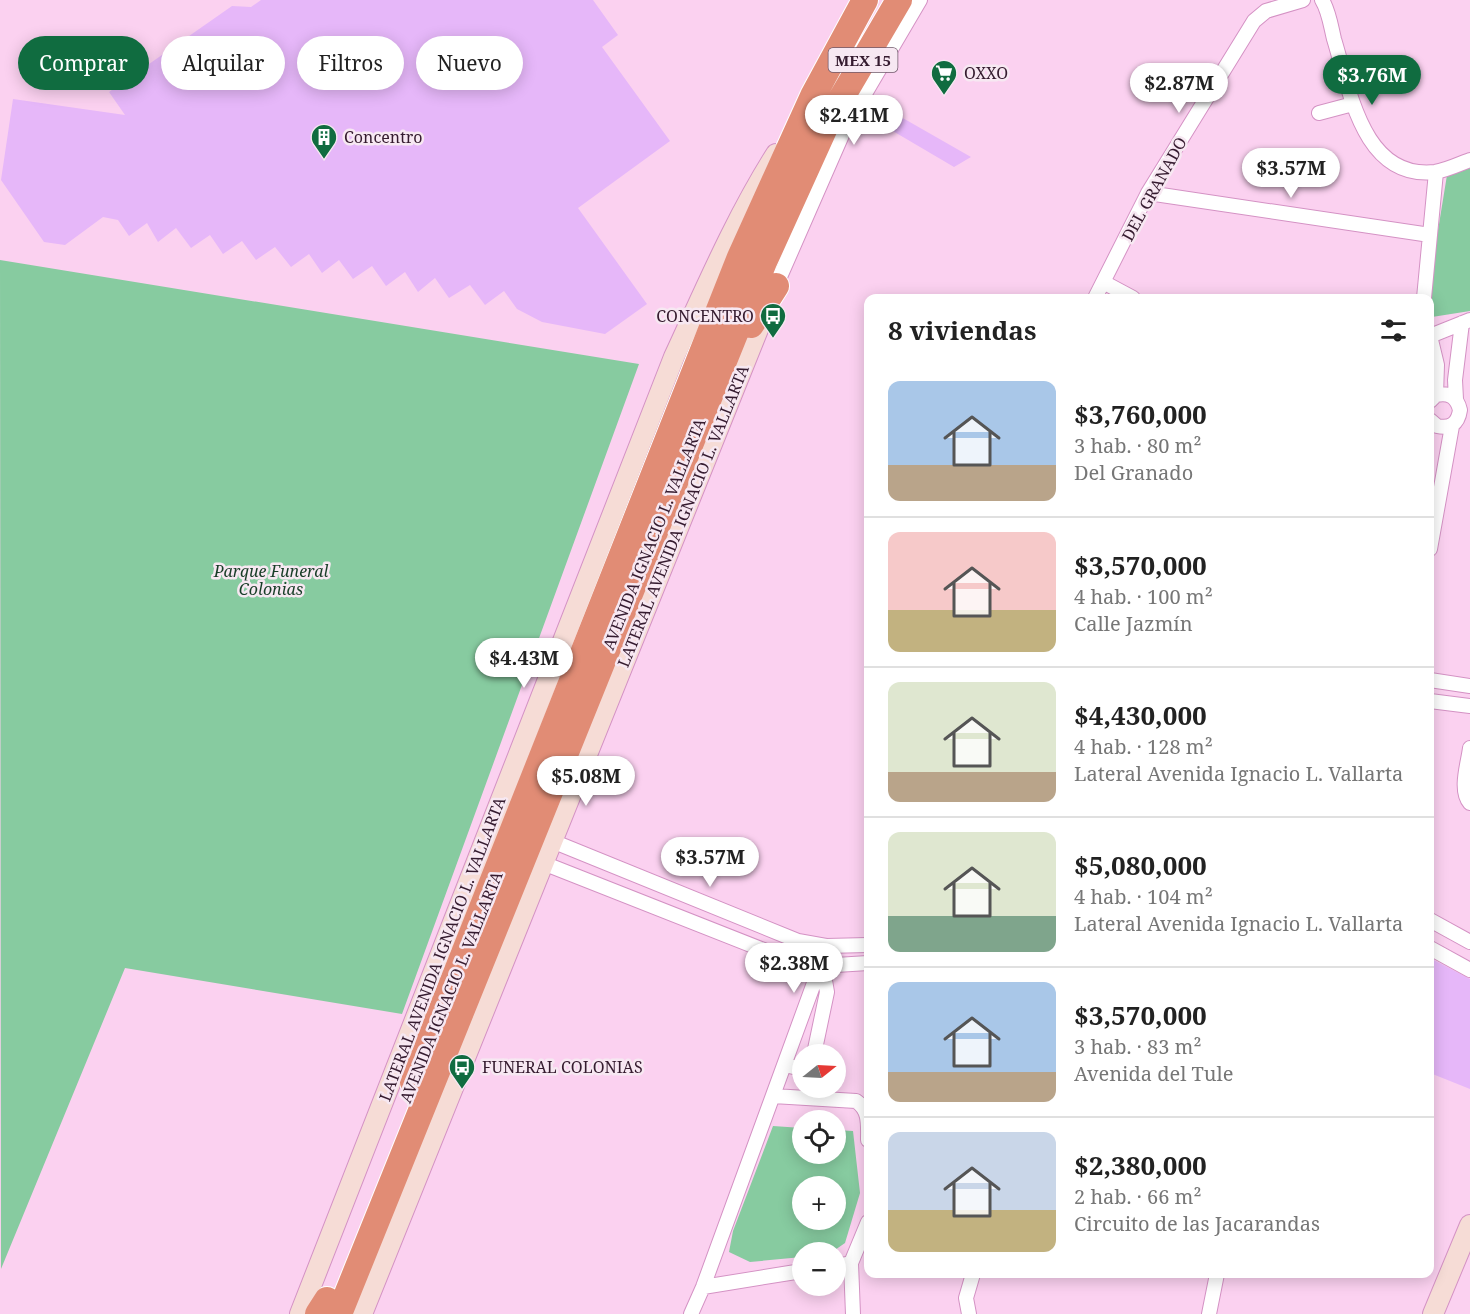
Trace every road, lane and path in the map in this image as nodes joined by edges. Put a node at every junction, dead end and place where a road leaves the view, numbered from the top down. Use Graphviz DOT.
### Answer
graph roads {
  1 [pos="865,0"];
  2 [pos="899,0"];
  3 [pos="920,0"];
  4 [pos="1303,0"];
  5 [pos="1322,0"];
  6 [pos="813,96"];
  7 [pos="1353,104"];
  8 [pos="1319,113"];
  9 [pos="1470,160"];
  10 [pos="1436,172"];
  11 [pos="1148,194"];
  12 [pos="1430,235"];
  13 [pos="1105,283"];
  14 [pos="776,286"];
  15 [pos="1098,294"];
  16 [pos="1126,294"];
  17 [pos="1424,294"];
  18 [pos="1466,322"];
  19 [pos="1434,337"];
  20 [pos="1434,352"];
  21 [pos="718,375"];
  22 [pos="1434,390"];
  23 [pos="1434,398"];
  24 [pos="1456,399"];
  25 [pos="1434,425"];
  26 [pos="1452,426"];
  27 [pos="1434,525"];
  28 [pos="1434,681"];
  29 [pos="1470,686"];
  30 [pos="1434,701"];
  31 [pos="1470,706"];
  32 [pos="1470,748"];
  33 [pos="1470,803"];
  34 [pos="552,841"];
  35 [pos="543,863"];
  36 [pos="1434,922"];
  37 [pos="1470,942"];
  38 [pos="864,945"];
  39 [pos="826,946"];
  40 [pos="1434,950"];
  41 [pos="864,964"];
  42 [pos="1470,970"];
  43 [pos="823,971"];
  44 [pos="801,1023"];
  45 [pos="820,1027"];
  46 [pos="816,1044"];
  47 [pos="785,1065"];
  48 [pos="792,1067"];
  49 [pos="792,1095"];
  50 [pos="773,1096"];
  51 [pos="834,1098"];
  52 [pos="864,1106"];
  53 [pos="377,1219"];
  54 [pos="1470,1225"];
  55 [pos="864,1232"];
  56 [pos="851,1263"];
  57 [pos="846,1264"];
  58 [pos="792,1273"];
  59 [pos="972,1278"];
  60 [pos="1215,1278"];
  61 [pos="703,1287"];
  62 [pos="326,1310"];
  63 [pos="300,1314"];
  64 [pos="360,1314"];
  65 [pos="691,1314"];
  66 [pos="854,1314"];
  67 [pos="969,1314"];
  68 [pos="1209,1314"];
  69 [pos="1433,1314"];
  1 -- 6 [label="highway, AVENIDA IGNACIO L. VALLARTA / MEX 15"];
  2 -- 21 [label="highway, AVENIDA IGNACIO L. VALLARTA / MEX 15"];
  3 -- 14 [label="street"];
  4 -- 11 [label="street, DEL GRANADO"];
  5 -- 7 [label="street"];
  6 -- 62 [label="highway, AVENIDA IGNACIO L. VALLARTA / MEX 15"];
  6 -- 63 [label="street, LATERAL AVENIDA IGNACIO L. VALLARTA"];
  7 -- 8 [label="street"];
  7 -- 10 [label="street"];
  9 -- 10 [label="street"];
  10 -- 12 [label="street"];
  11 -- 12 [label="street"];
  11 -- 13 [label="street, DEL GRANADO"];
  12 -- 17 [label="street"];
  13 -- 15 [label="street, DEL GRANADO"];
  13 -- 16 [label="street"];
  14 -- 21 [label="highway"];
  14 -- 34 [label="street, LATERAL AVENIDA IGNACIO L. VALLARTA"];
  18 -- 19 [label="street"];
  18 -- 24 [label="street"];
  20 -- 22 [label="street"];
  21 -- 53 [label="highway, AVENIDA IGNACIO L. VALLARTA / MEX 15"];
  23 -- 24 [label="street"];
  24 -- 26 [label="street"];
  25 -- 26 [label="street"];
  26 -- 27 [label="street"];
  28 -- 29 [label="street"];
  30 -- 31 [label="street"];
  32 -- 33 [label="street"];
  34 -- 35 [label="street, LATERAL AVENIDA IGNACIO L. VALLARTA"];
  34 -- 39 [label="street"];
  35 -- 43 [label="street"];
  35 -- 64 [label="street, LATERAL AVENIDA IGNACIO L. VALLARTA"];
  36 -- 37 [label="street"];
  38 -- 39 [label="street"];
  39 -- 43 [label="street"];
  40 -- 42 [label="street"];
  41 -- 43 [label="street"];
  43 -- 44 [label="street"];
  43 -- 45 [label="street"];
  44 -- 45 [label="street"];
  44 -- 47 [label="street"];
  45 -- 46 [label="street"];
  47 -- 48 [label="street"];
  47 -- 50 [label="street"];
  49 -- 50 [label="street"];
  50 -- 61 [label="street"];
  51 -- 52 [label="street"];
  53 -- 62 [label="highway, AVENIDA IGNACIO L. VALLARTA / MEX 15"];
  53 -- 64 [label="highway"];
  54 -- 69 [label="street"];
  55 -- 56 [label="street"];
  56 -- 57 [label="street"];
  56 -- 66 [label="street"];
  58 -- 61 [label="street"];
  59 -- 67 [label="street"];
  60 -- 68 [label="street"];
  61 -- 65 [label="street"];
}
